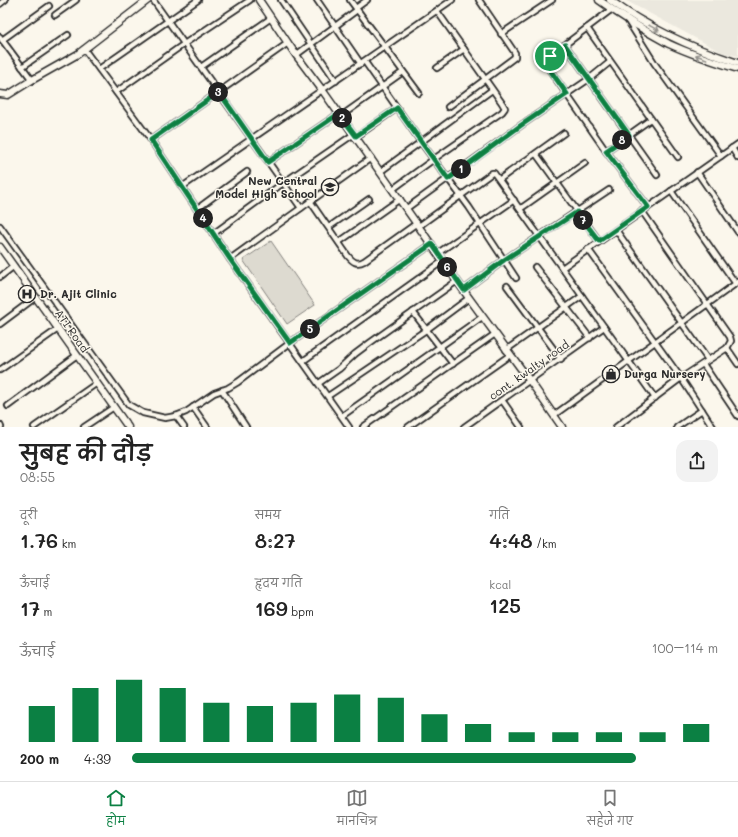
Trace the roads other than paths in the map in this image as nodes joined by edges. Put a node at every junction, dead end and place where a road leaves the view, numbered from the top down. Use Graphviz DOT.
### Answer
graph roads {
  1 [pos="5,0"];
  2 [pos="76,0"];
  3 [pos="148,0"];
  4 [pos="154,0"];
  5 [pos="198,0"];
  6 [pos="250,0"];
  7 [pos="259,0"];
  8 [pos="281,0"];
  9 [pos="317,0"];
  10 [pos="350,0"];
  11 [pos="367,0"];
  12 [pos="452,0"];
  13 [pos="479,0"];
  14 [pos="552,0"];
  15 [pos="599,0"];
  16 [pos="610,0"];
  17 [pos="0,4"];
  18 [pos="49,6"];
  19 [pos="357,9"];
  20 [pos="612,9"];
  21 [pos="437,11"];
  22 [pos="55,15"];
  23 [pos="271,18"];
  24 [pos="627,19"];
  25 [pos="168,20"];
  26 [pos="334,27"];
  27 [pos="587,28"];
  28 [pos="502,34"];
  29 [pos="68,35"];
  30 [pos="1,39"];
  31 [pos="288,43"];
  32 [pos="184,44"];
  33 [pos="310,44"];
  34 [pos="565,45"];
  35 [pos="385,47"];
  36 [pos="84,49"];
  37 [pos="464,49"];
  38 [pos="296,55"];
  39 [pos="610,62"];
  40 [pos="363,63"];
  41 [pos="738,63"];
  42 [pos="22,67"];
  43 [pos="201,67"];
  44 [pos="437,68"];
  45 [pos="99,69"];
  46 [pos="738,69"];
  47 [pos="403,72"];
  48 [pos="589,79"];
  49 [pos="32,80"];
  50 [pos="486,80"];
  51 [pos="336,81"];
  52 [pos="382,87"];
  53 [pos="492,90"];
  54 [pos="323,91"];
  55 [pos="116,92"];
  56 [pos="219,92"];
  57 [pos="419,93"];
  58 [pos="0,94"];
  59 [pos="567,94"];
  60 [pos="448,107"];
  61 [pos="397,108"];
  62 [pos="341,116"];
  63 [pos="651,119"];
  64 [pos="564,133"];
  65 [pos="355,135"];
  66 [pos="629,135"];
  67 [pos="252,139"];
  68 [pos="151,140"];
  69 [pos="421,142"];
  70 [pos="738,144"];
  71 [pos="732,148"];
  72 [pos="606,151"];
  73 [pos="536,154"];
  74 [pos="720,156"];
  75 [pos="678,157"];
  76 [pos="371,158"];
  77 [pos="738,158"];
  78 [pos="434,160"];
  79 [pos="268,162"];
  80 [pos="585,163"];
  81 [pos="247,172"];
  82 [pos="381,172"];
  83 [pos="697,172"];
  84 [pos="657,175"];
  85 [pos="448,179"];
  86 [pos="500,179"];
  87 [pos="283,183"];
  88 [pos="557,184"];
  89 [pos="182,187"];
  90 [pos="393,189"];
  91 [pos="609,190"];
  92 [pos="671,191"];
  93 [pos="461,196"];
  94 [pos="369,199"];
  95 [pos="400,199"];
  96 [pos="514,200"];
  97 [pos="310,201"];
  98 [pos="648,207"];
  99 [pos="301,208"];
  100 [pos="407,208"];
  101 [pos="197,209"];
  102 [pos="520,209"];
  103 [pos="642,211"];
  104 [pos="577,212"];
  105 [pos="480,223"];
  106 [pos="418,225"];
  107 [pos="0,226"];
  108 [pos="329,227"];
  109 [pos="616,230"];
  110 [pos="738,232"];
  111 [pos="213,234"];
  112 [pos="540,237"];
  113 [pos="599,241"];
  114 [pos="339,242"];
  115 [pos="432,244"];
  116 [pos="0,247"];
  117 [pos="588,249"];
  118 [pos="438,253"];
  119 [pos="230,259"];
  120 [pos="504,260"];
  121 [pos="443,261"];
  122 [pos="14,266"];
  123 [pos="535,266"];
  124 [pos="562,268"];
  125 [pos="0,277"];
  126 [pos="516,278"];
  127 [pos="457,281"];
  128 [pos="737,283"];
  129 [pos="507,286"];
  130 [pos="464,290"];
  131 [pos="582,296"];
  132 [pos="36,297"];
  133 [pos="469,298"];
  134 [pos="707,305"];
  135 [pos="566,307"];
  136 [pos="413,312"];
  137 [pos="482,317"];
  138 [pos="682,323"];
  139 [pos="0,324"];
  140 [pos="604,327"];
  141 [pos="58,328"];
  142 [pos="538,328"];
  143 [pos="426,330"];
  144 [pos="495,334"];
  145 [pos="590,338"];
  146 [pos="654,342"];
  147 [pos="290,343"];
  148 [pos="439,347"];
  149 [pos="727,348"];
  150 [pos="508,352"];
  151 [pos="77,355"];
  152 [pos="561,359"];
  153 [pos="708,360"];
  154 [pos="303,361"];
  155 [pos="628,361"];
  156 [pos="738,362"];
  157 [pos="452,364"];
  158 [pos="702,364"];
  159 [pos="0,370"];
  160 [pos="681,378"];
  161 [pos="530,381"];
  162 [pos="97,383"];
  163 [pos="319,384"];
  164 [pos="222,390"];
  165 [pos="328,396"];
  166 [pos="656,398"];
  167 [pos="502,400"];
  168 [pos="8,406"];
  169 [pos="114,407"];
  170 [pos="193,407"];
  171 [pos="702,410"];
  172 [pos="554,415"];
  173 [pos="176,416"];
  174 [pos="342,416"];
  175 [pos="738,416"];
  176 [pos="472,425"];
  177 [pos="34,427"];
  178 [pos="84,427"];
  179 [pos="128,427"];
  180 [pos="184,427"];
  181 [pos="207,427"];
  182 [pos="246,427"];
  183 [pos="349,427"];
  184 [pos="364,427"];
  185 [pos="408,427"];
  186 [pos="464,427"];
  187 [pos="521,427"];
  188 [pos="562,427"];
  189 [pos="616,427"];
  190 [pos="677,427"];
  191 [pos="713,427"];
  1 -- 17 [label="street"];
  2 -- 22 [label="street"];
  3 -- 36 [label="street"];
  4 -- 25 [label="street"];
  5 -- 25 [label="street"];
  6 -- 32 [label="street"];
  7 -- 23 [label="street"];
  8 -- 33 [label="street"];
  9 -- 26 [label="street"];
  10 -- 19 [label="street"];
  11 -- 19 [label="street"];
  12 -- 21 [label="street"];
  13 -- 28 [label="street"];
  14 -- 28 [label="street"];
  15 -- 20 [label="street"];
  16 -- 41 [label="street, one-way"];
  18 -- 30 [label="street"];
  19 -- 26 [label="street"];
  19 -- 35 [label="street"];
  20 -- 24 [label="street"];
  20 -- 27 [label="street"];
  21 -- 35 [label="street"];
  21 -- 37 [label="street"];
  23 -- 31 [label="street"];
  23 -- 43 [label="street"];
  46 -- 24 [label="street, one-way"];
  24 -- 74 [label="street"];
  25 -- 32 [label="street"];
  25 -- 45 [label="street"];
  26 -- 33 [label="street"];
  26 -- 40 [label="street"];
  27 -- 34 [label="street"];
  27 -- 39 [label="street"];
  28 -- 50 [label="street"];
  29 -- 42 [label="street"];
  30 -- 42 [label="street"];
  31 -- 38 [label="street"];
  31 -- 56 [label="street"];
  32 -- 43 [label="street"];
  32 -- 55 [label="street"];
  33 -- 38 [label="street"];
  33 -- 51 [label="street"];
  34 -- 48 [label="street"];
  34 -- 59 [label="street"];
  35 -- 40 [label="street"];
  35 -- 47 [label="street"];
  36 -- 45 [label="street"];
  36 -- 49 [label="street"];
  37 -- 44 [label="street"];
  37 -- 50 [label="street"];
  38 -- 54 [label="street"];
  39 -- 48 [label="street"];
  39 -- 63 [label="street"];
  40 -- 51 [label="street"];
  40 -- 52 [label="street"];
  42 -- 49 [label="street"];
  43 -- 56 [label="street"];
  45 -- 55 [label="street"];
  47 -- 52 [label="street"];
  47 -- 57 [label="street"];
  48 -- 59 [label="street"];
  48 -- 66 [label="street"];
  49 -- 58 [label="street"];
  50 -- 53 [label="street"];
  50 -- 60 [label="street"];
  51 -- 54 [label="street"];
  52 -- 61 [label="street"];
  52 -- 62 [label="street"];
  53 -- 69 [label="street"];
  53 -- 78 [label="street"];
  54 -- 62 [label="street"];
  54 -- 67 [label="street"];
  55 -- 68 [label="street"];
  56 -- 67 [label="street"];
  56 -- 68 [label="street"];
  59 -- 72 [label="street"];
  59 -- 85 [label="street"];
  61 -- 65 [label="street"];
  61 -- 69 [label="street"];
  62 -- 65 [label="street"];
  62 -- 79 [label="street"];
  63 -- 66 [label="street"];
  63 -- 75 [label="street"];
  64 -- 73 [label="street"];
  65 -- 76 [label="street"];
  65 -- 87 [label="street"];
  66 -- 72 [label="street"];
  66 -- 84 [label="street"];
  67 -- 79 [label="street"];
  67 -- 89 [label="street"];
  68 -- 89 [label="street"];
  69 -- 78 [label="street"];
  69 -- 82 [label="street"];
  70 -- 71 [label="street"];
  71 -- 74 [label="street"];
  71 -- 77 [label="street"];
  72 -- 98 [label="street"];
  73 -- 86 [label="street"];
  73 -- 88 [label="street"];
  74 -- 83 [label="street"];
  76 -- 82 [label="street"];
  76 -- 97 [label="street"];
  78 -- 85 [label="street"];
  78 -- 90 [label="street"];
  79 -- 87 [label="street"];
  80 -- 88 [label="street"];
  81 -- 101 [label="street"];
  82 -- 90 [label="street"];
  83 -- 92 [label="street"];
  83 -- 110 [label="street"];
  85 -- 93 [label="street"];
  85 -- 100 [label="street"];
  86 -- 93 [label="street"];
  86 -- 96 [label="street"];
  87 -- 99 [label="street"];
  87 -- 111 [label="street"];
  88 -- 102 [label="street"];
  88 -- 104 [label="street"];
  89 -- 101 [label="street"];
  90 -- 95 [label="street"];
  91 -- 104 [label="street"];
  92 -- 98 [label="street"];
  92 -- 128 [label="street"];
  93 -- 105 [label="street"];
  93 -- 106 [label="street"];
  94 -- 108 [label="street"];
  95 -- 100 [label="street"];
  95 -- 114 [label="street"];
  96 -- 102 [label="street"];
  96 -- 105 [label="street"];
  97 -- 99 [label="street"];
  97 -- 108 [label="street"];
  98 -- 103 [label="street"];
  99 -- 119 [label="street"];
  100 -- 106 [label="street"];
  101 -- 111 [label="street"];
  102 -- 112 [label="street"];
  103 -- 109 [label="street"];
  103 -- 134 [label="street"];
  104 -- 112 [label="street"];
  104 -- 113 [label="street"];
  105 -- 118 [label="street"];
  105 -- 120 [label="street"];
  106 -- 114 [label="street"];
  106 -- 115 [label="street"];
  107 -- 173 [label="street"];
  108 -- 114 [label="street"];
  109 -- 113 [label="street"];
  109 -- 138 [label="street"];
  111 -- 119 [label="street"];
  112 -- 120 [label="street"];
  112 -- 124 [label="street"];
  113 -- 117 [label="street"];
  115 -- 118 [label="street"];
  115 -- 147 [label="street"];
  116 -- 122 [label="street, ATI Road"];
  117 -- 124 [label="street"];
  117 -- 146 [label="street"];
  118 -- 121 [label="street"];
  119 -- 147 [label="street"];
  120 -- 126 [label="street"];
  120 -- 130 [label="street"];
  121 -- 127 [label="street"];
  121 -- 154 [label="street"];
  122 -- 125 [label="street"];
  122 -- 132 [label="street, ATI Road"];
  123 -- 135 [label="street"];
  124 -- 131 [label="street"];
  127 -- 130 [label="street"];
  127 -- 136 [label="street"];
  128 -- 134 [label="street"];
  129 -- 142 [label="street"];
  130 -- 133 [label="street"];
  131 -- 135 [label="street"];
  131 -- 140 [label="street"];
  132 -- 139 [label="street"];
  132 -- 141 [label="street, ATI Road"];
  133 -- 137 [label="street"];
  133 -- 143 [label="street"];
  134 -- 138 [label="street"];
  134 -- 149 [label="street"];
  135 -- 142 [label="street"];
  135 -- 145 [label="street"];
  136 -- 143 [label="street"];
  136 -- 163 [label="street"];
  137 -- 144 [label="street"];
  137 -- 148 [label="street"];
  138 -- 146 [label="street"];
  138 -- 153 [label="street"];
  140 -- 145 [label="street, cont. kwalty road"];
  140 -- 155 [label="street"];
  141 -- 151 [label="street, ATI Road"];
  141 -- 159 [label="street"];
  142 -- 150 [label="street"];
  142 -- 152 [label="street"];
  143 -- 148 [label="street"];
  143 -- 165 [label="street"];
  144 -- 150 [label="street"];
  144 -- 157 [label="street"];
  145 -- 152 [label="street, cont. kwalty road"];
  146 -- 155 [label="street"];
  146 -- 160 [label="street"];
  147 -- 154 [label="street"];
  147 -- 164 [label="street"];
  148 -- 157 [label="street"];
  148 -- 174 [label="street"];
  149 -- 153 [label="street"];
  149 -- 156 [label="street"];
  150 -- 161 [label="street"];
  150 -- 185 [label="street"];
  151 -- 162 [label="street, ATI Road"];
  151 -- 168 [label="street"];
  152 -- 161 [label="street, cont. kwalty road"];
  153 -- 158 [label="street"];
  154 -- 163 [label="street"];
  155 -- 166 [label="street"];
  155 -- 172 [label="street"];
  157 -- 184 [label="street"];
  158 -- 160 [label="street"];
  158 -- 175 [label="street"];
  160 -- 166 [label="street"];
  160 -- 171 [label="street"];
  161 -- 167 [label="street, cont. kwalty road"];
  161 -- 172 [label="street"];
  162 -- 169 [label="street, ATI Road"];
  162 -- 177 [label="street"];
  163 -- 165 [label="street"];
  164 -- 170 [label="street"];
  164 -- 182 [label="street"];
  165 -- 174 [label="street"];
  166 -- 189 [label="street"];
  167 -- 176 [label="street, cont. kwalty road"];
  167 -- 187 [label="street"];
  169 -- 178 [label="street"];
  169 -- 179 [label="street, ATI Road"];
  170 -- 173 [label="street"];
  170 -- 181 [label="street"];
  171 -- 190 [label="street"];
  171 -- 191 [label="street"];
  172 -- 188 [label="street"];
  173 -- 180 [label="street"];
  174 -- 183 [label="street"];
  176 -- 186 [label="street, cont. kwalty road"];
}
